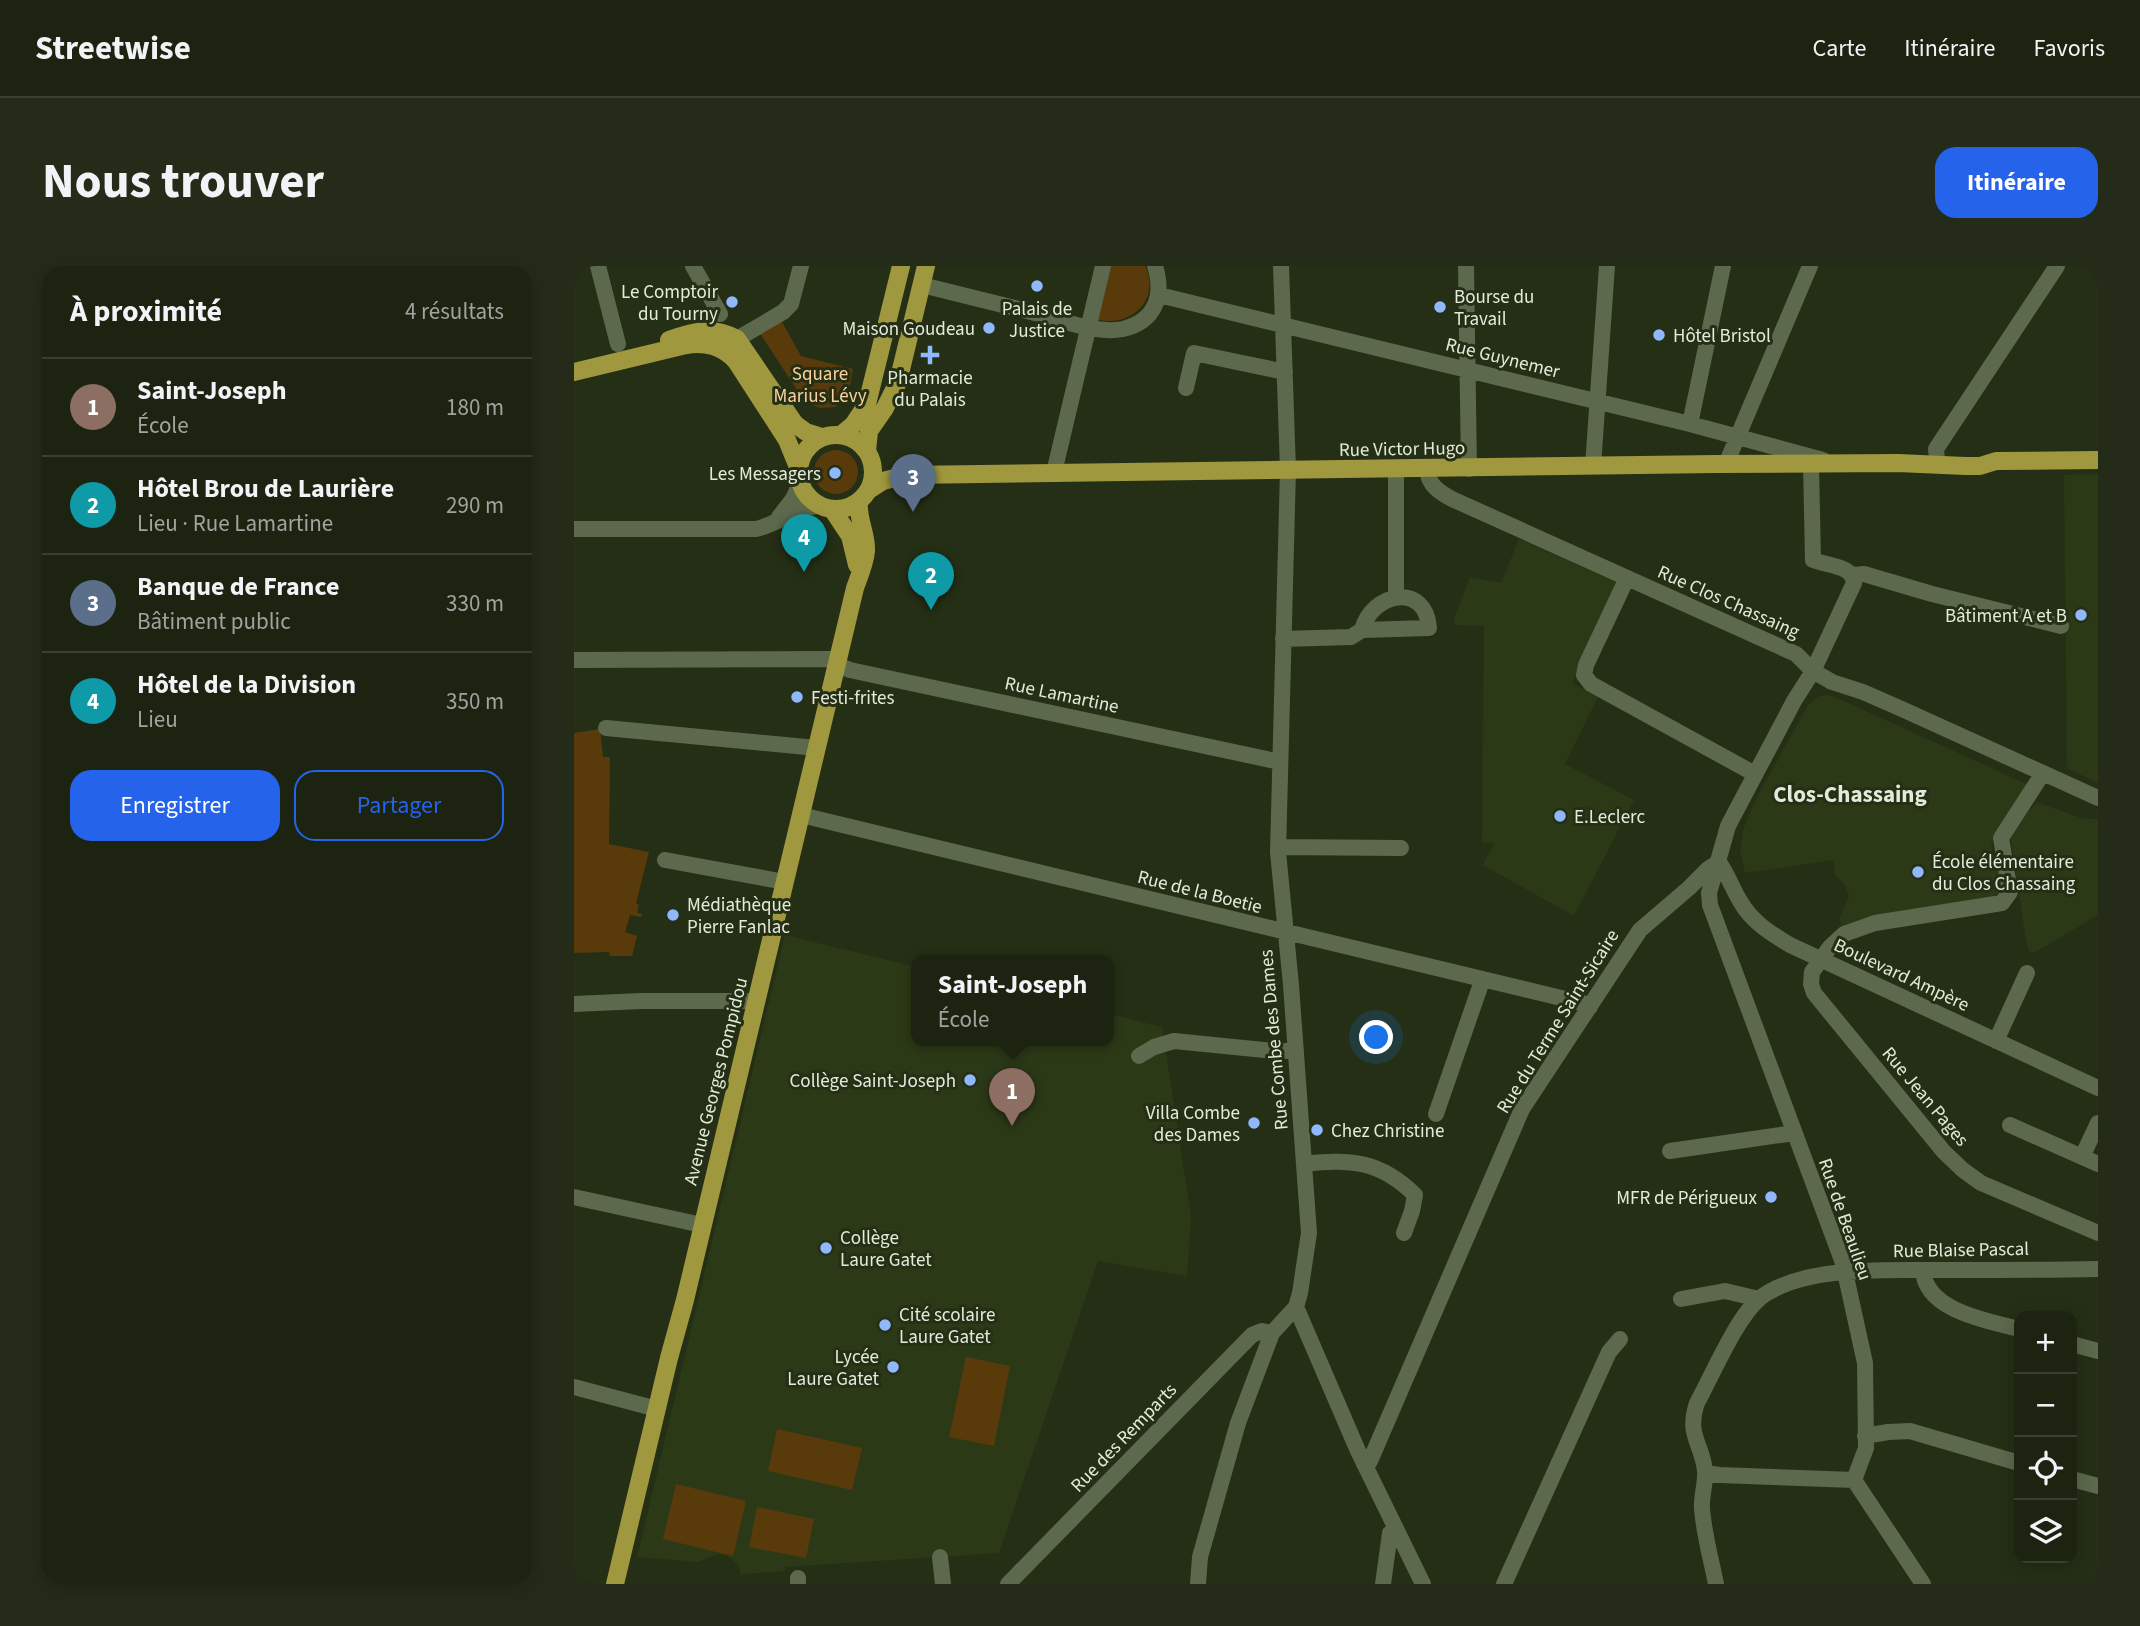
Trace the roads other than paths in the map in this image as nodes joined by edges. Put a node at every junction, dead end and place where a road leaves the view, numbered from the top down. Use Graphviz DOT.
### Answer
graph roads {
  1 [pos="598,266"];
  2 [pos="693,266"];
  3 [pos="802,266"];
  4 [pos="901,266"];
  5 [pos="926,266"];
  6 [pos="1103,266"];
  7 [pos="1155,266"];
  8 [pos="1282,266"];
  9 [pos="1466,266"];
  10 [pos="1607,266"];
  11 [pos="1723,266"];
  12 [pos="1810,266"];
  13 [pos="2057,266"];
  14 [pos="922,285"];
  15 [pos="1159,295"];
  16 [pos="720,314"];
  17 [pos="1283,326"];
  18 [pos="1090,327"];
  19 [pos="737,339"];
  20 [pos="618,344"];
  21 [pos="579,369"];
  22 [pos="1468,369"];
  23 [pos="1285,373"];
  24 [pos="1186,387"];
  25 [pos="1597,402"];
  26 [pos="1690,424"];
  27 [pos="841,435"];
  28 [pos="822,437"];
  29 [pos="1739,437"];
  30 [pos="869,456"];
  31 [pos="2098,460"];
  32 [pos="1940,461"];
  33 [pos="1726,464"];
  34 [pos="1811,464"];
  35 [pos="1835,464"];
  36 [pos="1593,466"];
  37 [pos="1427,469"];
  38 [pos="1468,469"];
  39 [pos="1288,470"];
  40 [pos="1396,470"];
  41 [pos="1056,474"];
  42 [pos="799,475"];
  43 [pos="906,475"];
  44 [pos="864,496"];
  45 [pos="825,508"];
  46 [pos="769,525"];
  47 [pos="574,529"];
  48 [pos="1854,575"];
  49 [pos="1627,578"];
  50 [pos="855,588"];
  51 [pos="1396,598"];
  52 [pos="2062,626"];
  53 [pos="1362,631"];
  54 [pos="1283,639"];
  55 [pos="574,660"];
  56 [pos="838,662"];
  57 [pos="1813,671"];
  58 [pos="606,728"];
  59 [pos="817,748"];
  60 [pos="1280,762"];
  61 [pos="2043,773"];
  62 [pos="1755,774"];
  63 [pos="2098,798"];
  64 [pos="801,815"];
  65 [pos="1278,848"];
  66 [pos="1401,848"];
  67 [pos="665,860"];
  68 [pos="1719,862"];
  69 [pos="785,882"];
  70 [pos="1286,933"];
  71 [pos="1819,959"];
  72 [pos="2027,973"];
  73 [pos="1482,981"];
  74 [pos="756,1001"];
  75 [pos="574,1004"];
  76 [pos="1590,1007"];
  77 [pos="1996,1041"];
  78 [pos="1296,1051"];
  79 [pos="1139,1056"];
  80 [pos="2098,1088"];
  81 [pos="1436,1114"];
  82 [pos="2098,1123"];
  83 [pos="2010,1125"];
  84 [pos="1794,1133"];
  85 [pos="1670,1151"];
  86 [pos="2082,1157"];
  87 [pos="1304,1164"];
  88 [pos="2098,1164"];
  89 [pos="574,1197"];
  90 [pos="702,1224"];
  91 [pos="1404,1233"];
  92 [pos="2098,1233"];
  93 [pos="2098,1269"];
  94 [pos="1923,1270"];
  95 [pos="1845,1272"];
  96 [pos="1681,1299"];
  97 [pos="1759,1299"];
  98 [pos="1296,1307"];
  99 [pos="2014,1328"];
  100 [pos="1272,1333"];
  101 [pos="1620,1339"];
  102 [pos="2077,1345"];
  103 [pos="2098,1351"];
  104 [pos="574,1387"];
  105 [pos="657,1409"];
  106 [pos="1865,1436"];
  107 [pos="2014,1462"];
  108 [pos="1364,1464"];
  109 [pos="1705,1473"];
  110 [pos="1854,1480"];
  111 [pos="2077,1480"];
  112 [pos="2098,1486"];
  113 [pos="1395,1530"];
  114 [pos="940,1557"];
  115 [pos="615,1584"];
  116 [pos="943,1584"];
  117 [pos="1008,1584"];
  118 [pos="1198,1584"];
  119 [pos="1383,1584"];
  120 [pos="1423,1584"];
  121 [pos="1504,1584"];
  122 [pos="1716,1584"];
  123 [pos="1923,1584"];
  1 -- 20 [label="street"];
  2 -- 16 [label="street"];
  3 -- 19 [label="street"];
  4 -- 27 [label="main road"];
  5 -- 14 [label="main road"];
  6 -- 18 [label="street"];
  7 -- 15 [label="street"];
  8 -- 17 [label="street, Rue Combe des Dames"];
  9 -- 22 [label="street"];
  10 -- 25 [label="street"];
  11 -- 26 [label="street"];
  12 -- 29 [label="street"];
  13 -- 32 [label="street"];
  14 -- 18 [label="street"];
  14 -- 30 [label="main road"];
  15 -- 17 [label="street, Rue Guynemer"];
  15 -- 18 [label="street"];
  17 -- 22 [label="street, Rue Guynemer"];
  17 -- 23 [label="street, Rue Combe des Dames"];
  18 -- 41 [label="street"];
  19 -- 21 [label="main road"];
  19 -- 28 [label="main road"];
  21 -- 42 [label="main road"];
  22 -- 25 [label="street, Rue Guynemer"];
  22 -- 38 [label="street"];
  23 -- 24 [label="street"];
  23 -- 39 [label="street, Rue Combe des Dames"];
  25 -- 26 [label="street, Rue Guynemer"];
  25 -- 36 [label="street"];
  26 -- 29 [label="street, Rue Guynemer"];
  27 -- 28 [label="main road"];
  27 -- 30 [label="main road"];
  28 -- 42 [label="main road"];
  29 -- 33 [label="street"];
  29 -- 35 [label="street, Rue Guynemer"];
  30 -- 43 [label="main road, Rue Victor Hugo"];
  30 -- 44 [label="main road"];
  31 -- 32 [label="main road, Rue Victor Hugo"];
  32 -- 35 [label="main road, Rue Victor Hugo"];
  33 -- 34 [label="main road, Rue Victor Hugo"];
  33 -- 36 [label="main road, Rue Victor Hugo"];
  34 -- 35 [label="main road, Rue Victor Hugo"];
  34 -- 48 [label="street"];
  36 -- 38 [label="main road, Rue Victor Hugo"];
  37 -- 38 [label="main road, Rue Victor Hugo"];
  37 -- 40 [label="main road, Rue Victor Hugo"];
  37 -- 49 [label="street, Rue Clos Chassaing"];
  39 -- 40 [label="main road, Rue Victor Hugo"];
  39 -- 41 [label="main road, Rue Victor Hugo"];
  39 -- 54 [label="street, Rue Combe des Dames"];
  40 -- 51 [label="street"];
  41 -- 43 [label="main road, Rue Victor Hugo"];
  42 -- 45 [label="main road"];
  42 -- 46 [label="street"];
  43 -- 44 [label="main road, Rue Victor Hugo"];
  44 -- 45 [label="main road"];
  44 -- 50 [label="main road, Avenue Georges Pompidou"];
  45 -- 46 [label="street"];
  45 -- 50 [label="main road, Avenue Georges Pompidou"];
  46 -- 47 [label="street"];
  48 -- 52 [label="street"];
  48 -- 57 [label="street"];
  49 -- 57 [label="street, Rue Clos Chassaing"];
  49 -- 62 [label="street"];
  50 -- 56 [label="main road, Avenue Georges Pompidou"];
  51 -- 53 [label="street"];
  51 -- 53 [label="street"];
  53 -- 54 [label="street"];
  54 -- 60 [label="street, Rue Combe des Dames"];
  55 -- 56 [label="street, Rue Lamartine"];
  56 -- 59 [label="main road, Avenue Georges Pompidou"];
  56 -- 60 [label="street, Rue Lamartine"];
  57 -- 61 [label="street, Rue Clos Chassaing"];
  57 -- 62 [label="street"];
  58 -- 59 [label="street"];
  59 -- 64 [label="main road, Avenue Georges Pompidou"];
  60 -- 65 [label="street, Rue Combe des Dames"];
  61 -- 63 [label="street, Rue Clos Chassaing"];
  61 -- 71 [label="street"];
  62 -- 68 [label="street"];
  64 -- 69 [label="main road, Avenue Georges Pompidou"];
  64 -- 70 [label="street, Rue de la Boetie"];
  65 -- 66 [label="street"];
  65 -- 70 [label="street, Rue Combe des Dames"];
  67 -- 69 [label="street"];
  68 -- 71 [label="street, Boulevard Ampère"];
  68 -- 76 [label="street, Rue du Terme Saint-Sicaire"];
  68 -- 84 [label="street, Rue de Beaulieu"];
  69 -- 74 [label="main road, Avenue Georges Pompidou"];
  70 -- 73 [label="street, Rue de la Boetie"];
  70 -- 78 [label="street, Rue Combe des Dames"];
  71 -- 77 [label="street, Boulevard Ampère"];
  71 -- 92 [label="street, Rue Jean Pages"];
  72 -- 77 [label="street"];
  73 -- 76 [label="street, Rue de la Boetie"];
  73 -- 81 [label="street"];
  74 -- 75 [label="street"];
  74 -- 90 [label="main road, Avenue Georges Pompidou"];
  76 -- 108 [label="street, Rue du Terme Saint-Sicaire"];
  77 -- 80 [label="street, Boulevard Ampère"];
  78 -- 79 [label="street"];
  78 -- 87 [label="street, Rue Combe des Dames"];
  82 -- 86 [label="street"];
  83 -- 86 [label="street"];
  84 -- 85 [label="street"];
  84 -- 95 [label="street, Rue de Beaulieu"];
  86 -- 88 [label="street"];
  87 -- 91 [label="street"];
  87 -- 98 [label="street, Rue Combe des Dames"];
  89 -- 90 [label="street"];
  90 -- 105 [label="main road, Avenue Georges Pompidou"];
  93 -- 94 [label="street, Rue Blaise Pascal"];
  94 -- 95 [label="street, Rue Blaise Pascal"];
  94 -- 99 [label="street"];
  95 -- 97 [label="street, Rue Blaise Pascal"];
  95 -- 106 [label="street, Rue de Beaulieu"];
  96 -- 97 [label="street"];
  97 -- 109 [label="street, Rue Blaise Pascal"];
  98 -- 100 [label="street"];
  98 -- 108 [label="street"];
  100 -- 117 [label="street, Rue des Remparts"];
  100 -- 118 [label="street"];
  101 -- 121 [label="street"];
  102 -- 103 [label="street"];
  104 -- 105 [label="street"];
  105 -- 115 [label="main road, Avenue Georges Pompidou"];
  106 -- 107 [label="street"];
  106 -- 110 [label="street, Rue de Beaulieu"];
  108 -- 113 [label="street"];
  109 -- 110 [label="street"];
  109 -- 122 [label="street, Rue Blaise Pascal"];
  110 -- 123 [label="street"];
  111 -- 112 [label="street"];
  113 -- 119 [label="street"];
  113 -- 120 [label="street"];
  114 -- 116 [label="street"];
}
